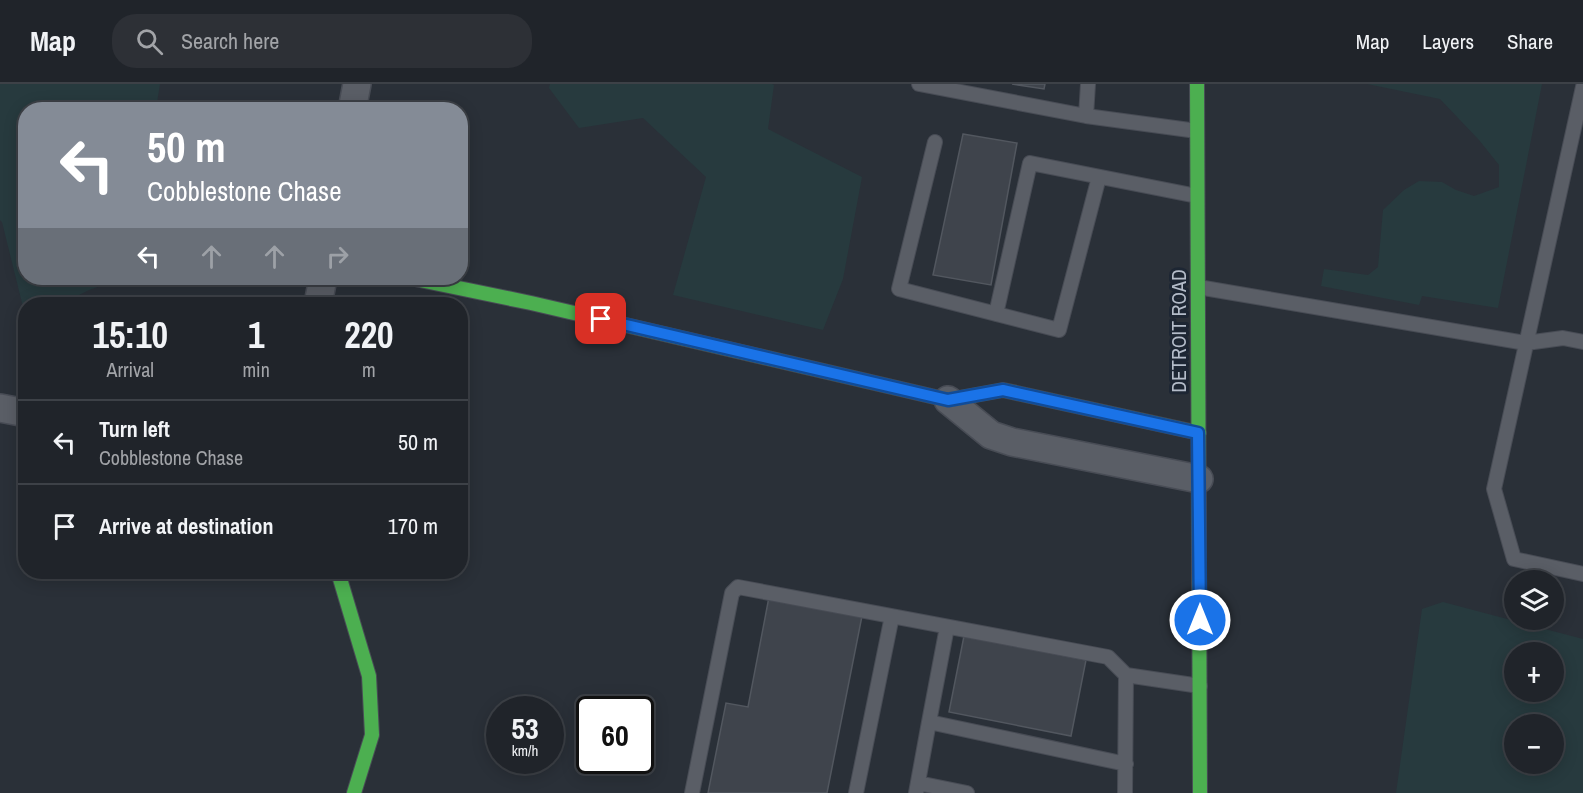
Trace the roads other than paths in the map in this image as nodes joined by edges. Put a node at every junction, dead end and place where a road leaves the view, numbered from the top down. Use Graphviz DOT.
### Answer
graph roads {
  1 [pos="357,84"];
  2 [pos="919,84"];
  3 [pos="1088,84"];
  4 [pos="1197,84"];
  5 [pos="1583,87"];
  6 [pos="354,102"];
  7 [pos="1086,116"];
  8 [pos="1197,131"];
  9 [pos="935,142"];
  10 [pos="1099,177"];
  11 [pos="1197,196"];
  12 [pos="444,285"];
  13 [pos="1198,287"];
  14 [pos="996,314"];
  15 [pos="1583,342"];
  16 [pos="1526,343"];
  17 [pos="948,400"];
  18 [pos="0,408"];
  19 [pos="18,411"];
  20 [pos="1198,433"];
  21 [pos="1199,479"];
  22 [pos="1583,574"];
  23 [pos="340,579"];
  24 [pos="892,616"];
  25 [pos="947,627"];
  26 [pos="1126,675"];
  27 [pos="1200,686"];
  28 [pos="929,723"];
  29 [pos="1126,764"];
  30 [pos="917,788"];
  31 [pos="354,793"];
  32 [pos="692,793"];
  33 [pos="856,793"];
  34 [pos="967,793"];
  35 [pos="1125,793"];
  36 [pos="1200,793"];
  1 -- 6 [label="street"];
  2 -- 7 [label="lane"];
  3 -- 7 [label="lane"];
  4 -- 8 [label="street, DETROIT ROAD"];
  5 -- 16 [label="lane"];
  7 -- 8 [label="lane"];
  8 -- 11 [label="street, DETROIT ROAD"];
  9 -- 14 [label="lane"];
  10 -- 11 [label="lane"];
  10 -- 14 [label="lane"];
  10 -- 14 [label="lane"];
  11 -- 13 [label="street, DETROIT ROAD"];
  12 -- 17 [label="street"];
  13 -- 16 [label="lane"];
  13 -- 20 [label="street, DETROIT ROAD"];
  15 -- 16 [label="lane"];
  16 -- 22 [label="lane"];
  17 -- 20 [label="street"];
  17 -- 21 [label="street"];
  18 -- 19 [label="street"];
  20 -- 21 [label="street, DETROIT ROAD"];
  21 -- 27 [label="street, DETROIT ROAD"];
  23 -- 31 [label="street"];
  24 -- 25 [label="lane"];
  24 -- 32 [label="lane"];
  24 -- 33 [label="lane"];
  25 -- 26 [label="lane"];
  25 -- 28 [label="lane"];
  26 -- 27 [label="lane"];
  26 -- 29 [label="lane"];
  27 -- 36 [label="street, DETROIT ROAD"];
  28 -- 29 [label="lane"];
  28 -- 30 [label="lane"];
  29 -- 35 [label="lane"];
  30 -- 34 [label="lane"];
}
